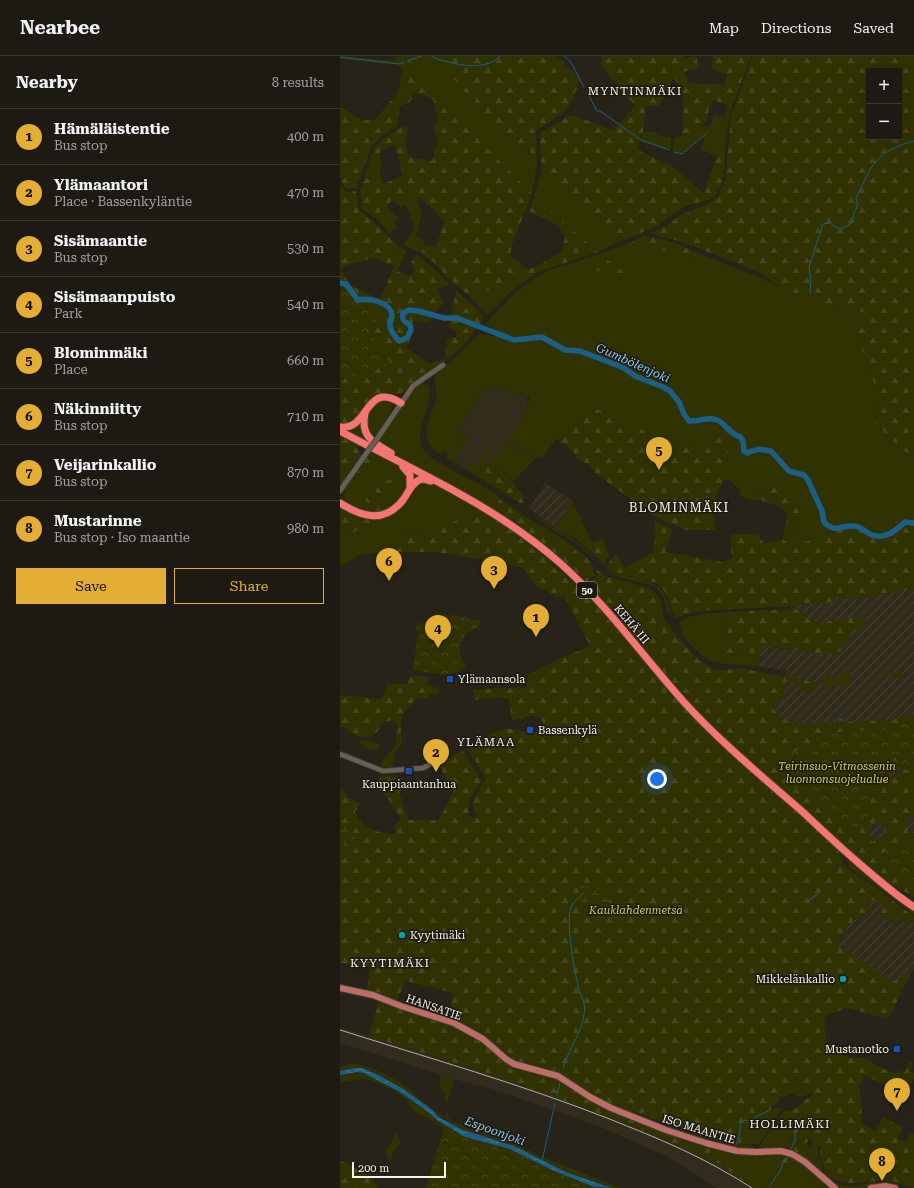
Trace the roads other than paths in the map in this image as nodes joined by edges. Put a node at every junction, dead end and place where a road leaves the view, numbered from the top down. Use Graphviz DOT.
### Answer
graph roads {
  1 [pos="443,365"];
  2 [pos="401,403"];
  3 [pos="365,413"];
  4 [pos="340,427"];
  5 [pos="340,431"];
  6 [pos="398,462"];
  7 [pos="410,468"];
  8 [pos="437,482"];
  9 [pos="409,489"];
  10 [pos="340,491"];
  11 [pos="340,498"];
  12 [pos="340,503"];
  13 [pos="356,512"];
  14 [pos="340,754"];
  15 [pos="442,758"];
  16 [pos="873,875"];
  17 [pos="914,902"];
  18 [pos="914,907"];
  19 [pos="340,988"];
  20 [pos="558,1076"];
  21 [pos="835,1188"];
  22 [pos="871,1188"];
  23 [pos="895,1188"];
  1 -- 2 [label="street"];
  2 -- 3 [label="highway"];
  2 -- 10 [label="street, bridge"];
  3 -- 4 [label="highway"];
  3 -- 7 [label="highway"];
  5 -- 6 [label="highway, KEHÄ III / 50"];
  6 -- 7 [label="highway, KEHÄ III / 50"];
  6 -- 9 [label="highway"];
  7 -- 8 [label="highway, KEHÄ III / 50"];
  8 -- 9 [label="highway"];
  8 -- 16 [label="highway, KEHÄ III / 50"];
  9 -- 13 [label="highway"];
  11 -- 13 [label="highway"];
  12 -- 13 [label="highway"];
  14 -- 15 [label="street"];
  16 -- 17 [label="highway, KEHÄ III / 50"];
  16 -- 18 [label="highway, KEHÄ III / 50"];
  19 -- 20 [label="main road, HANSATIE"];
  20 -- 21 [label="main road, ISO MAANTIE"];
  22 -- 23 [label="main road"];
}
